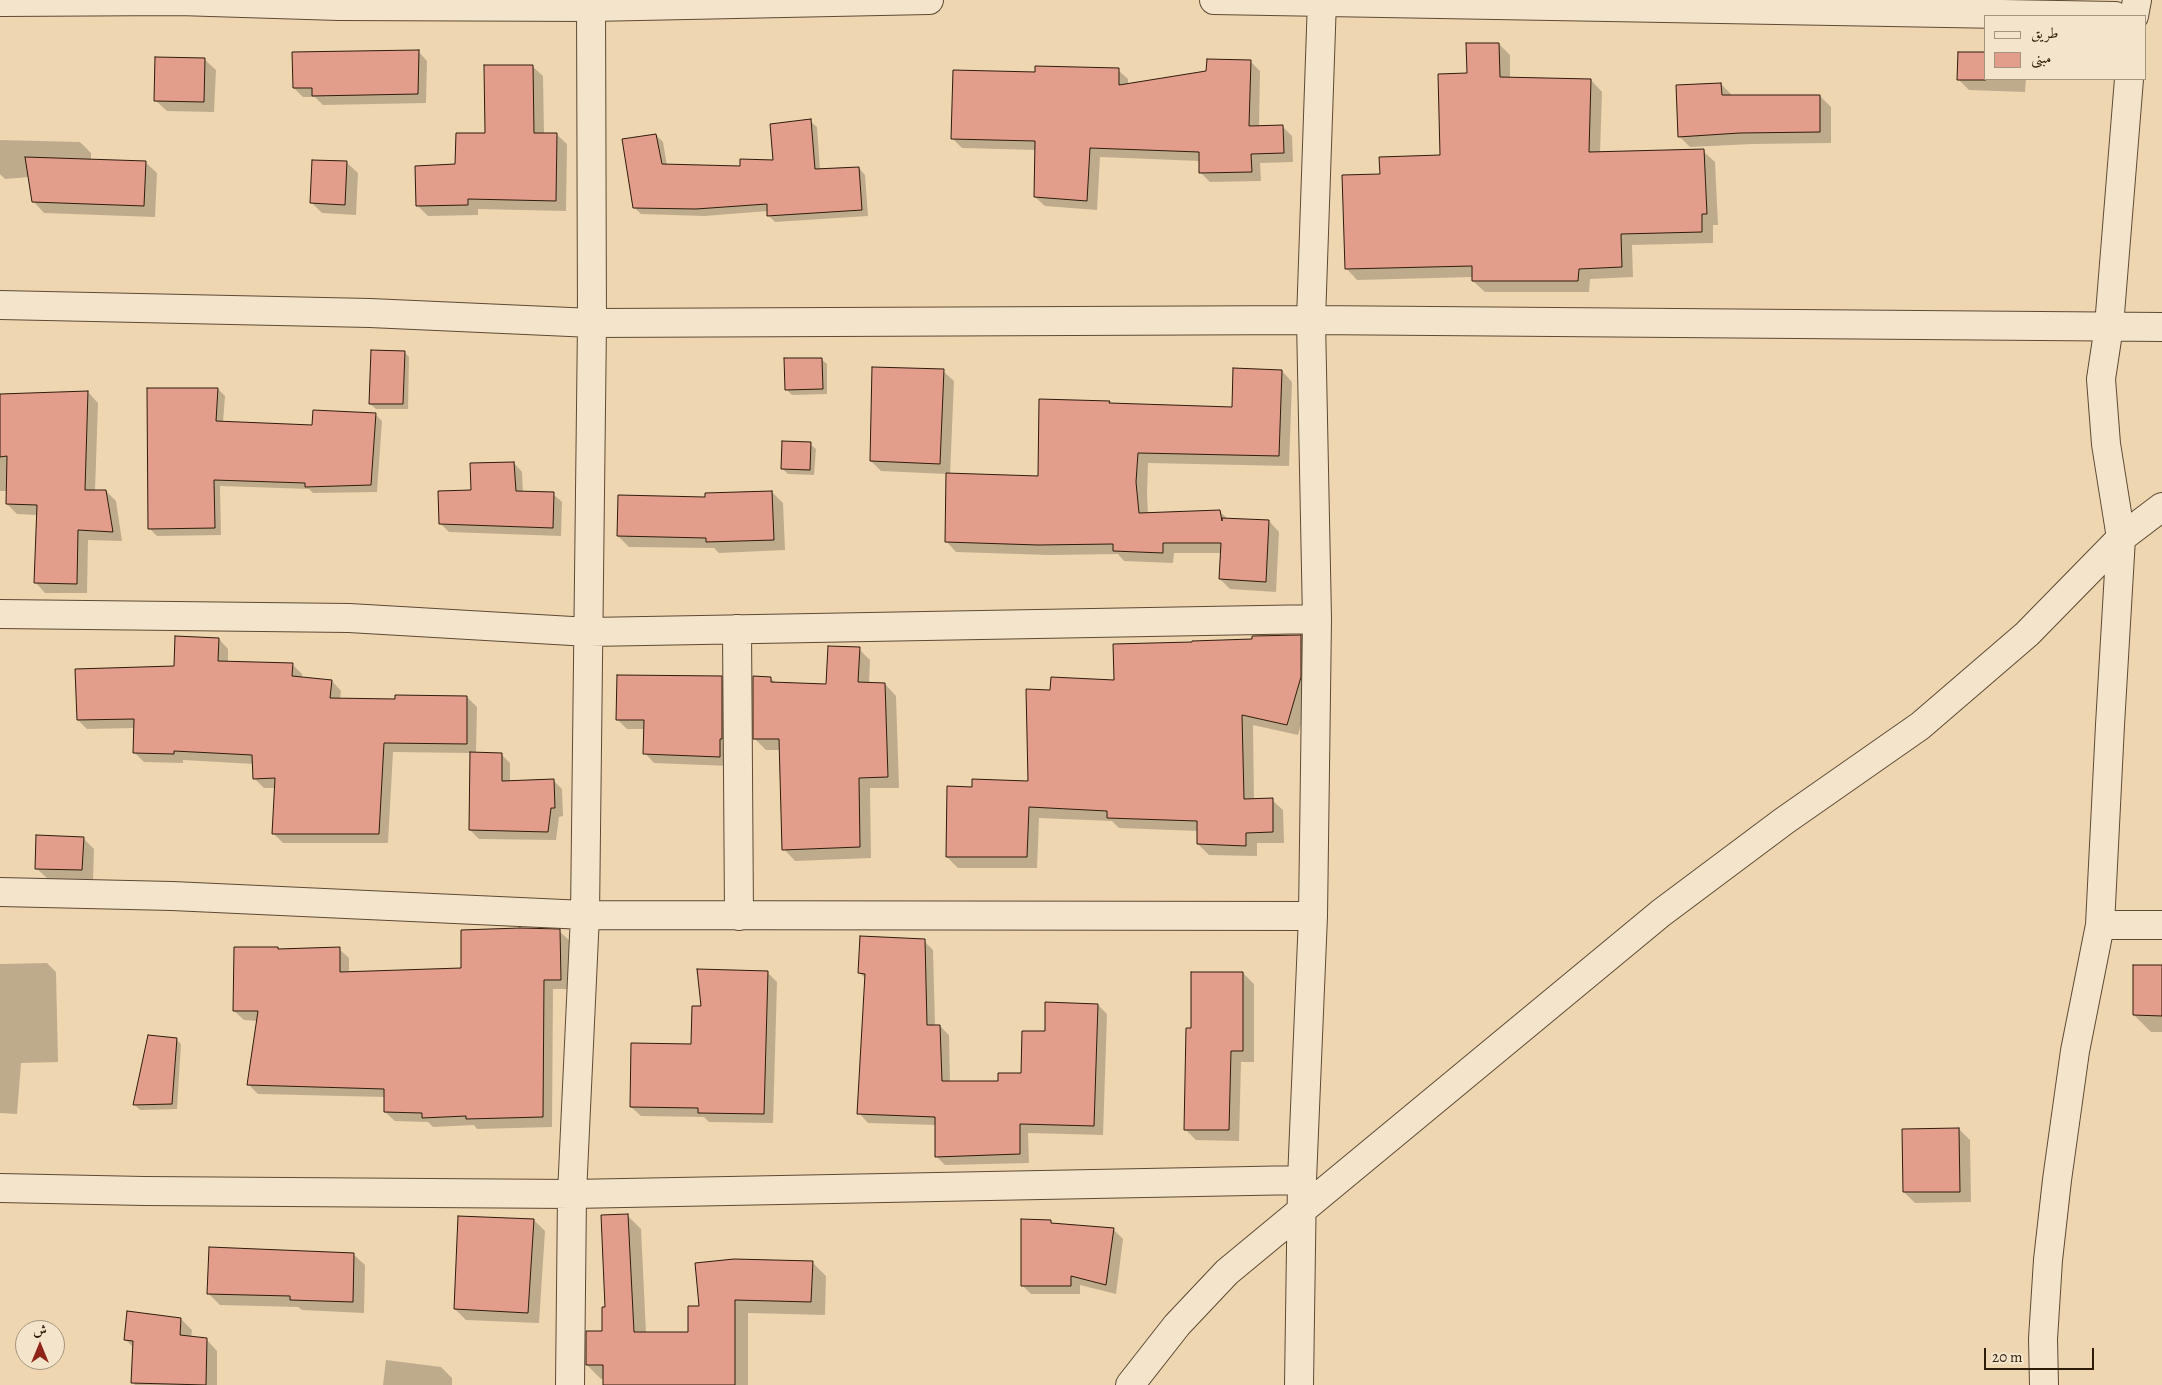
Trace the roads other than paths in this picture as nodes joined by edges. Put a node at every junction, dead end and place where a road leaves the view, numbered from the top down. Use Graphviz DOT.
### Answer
graph roads {
  1 [pos="929,0"];
  2 [pos="1214,0"];
  3 [pos="2136,0"];
  4 [pos="1322,1"];
  5 [pos="1535,3"];
  6 [pos="3,4"];
  7 [pos="591,4"];
  8 [pos="2070,15"];
  9 [pos="2134,15"];
  10 [pos="2129,80"];
  11 [pos="0,305"];
  12 [pos="1311,320"];
  13 [pos="592,323"];
  14 [pos="2109,326"];
  15 [pos="2162,327"];
  16 [pos="2162,507"];
  17 [pos="2121,538"];
  18 [pos="0,614"];
  19 [pos="1317,619"];
  20 [pos="737,629"];
  21 [pos="589,632"];
  22 [pos="0,892"];
  23 [pos="585,915"];
  24 [pos="740,916"];
  25 [pos="1314,916"];
  26 [pos="2100,925"];
  27 [pos="2162,925"];
  28 [pos="1302,1180"];
  29 [pos="0,1188"];
  30 [pos="572,1194"];
  31 [pos="1302,1209"];
  32 [pos="570,1385"];
  33 [pos="1130,1385"];
  34 [pos="1299,1385"];
  35 [pos="2044,1385"];
  1 -- 7 [label="street"];
  2 -- 4 [label="street"];
  3 -- 9 [label="street"];
  4 -- 5 [label="street"];
  4 -- 12 [label="street"];
  5 -- 8 [label="street"];
  6 -- 7 [label="street"];
  7 -- 13 [label="street"];
  10 -- 14 [label="street"];
  11 -- 13 [label="street"];
  12 -- 13 [label="street"];
  12 -- 14 [label="street"];
  12 -- 19 [label="street"];
  13 -- 21 [label="street"];
  14 -- 15 [label="street"];
  14 -- 17 [label="street"];
  16 -- 17 [label="street"];
  17 -- 26 [label="street"];
  17 -- 31 [label="street"];
  18 -- 21 [label="street"];
  19 -- 20 [label="street"];
  19 -- 25 [label="street"];
  20 -- 21 [label="street"];
  20 -- 24 [label="street"];
  21 -- 23 [label="street"];
  22 -- 23 [label="street"];
  23 -- 24 [label="street"];
  23 -- 30 [label="street"];
  24 -- 25 [label="street"];
  25 -- 28 [label="street"];
  26 -- 27 [label="street"];
  26 -- 35 [label="street"];
  28 -- 30 [label="street"];
  28 -- 31 [label="street"];
  29 -- 30 [label="street"];
  30 -- 32 [label="street"];
  31 -- 33 [label="street"];
  31 -- 34 [label="street"];
}
